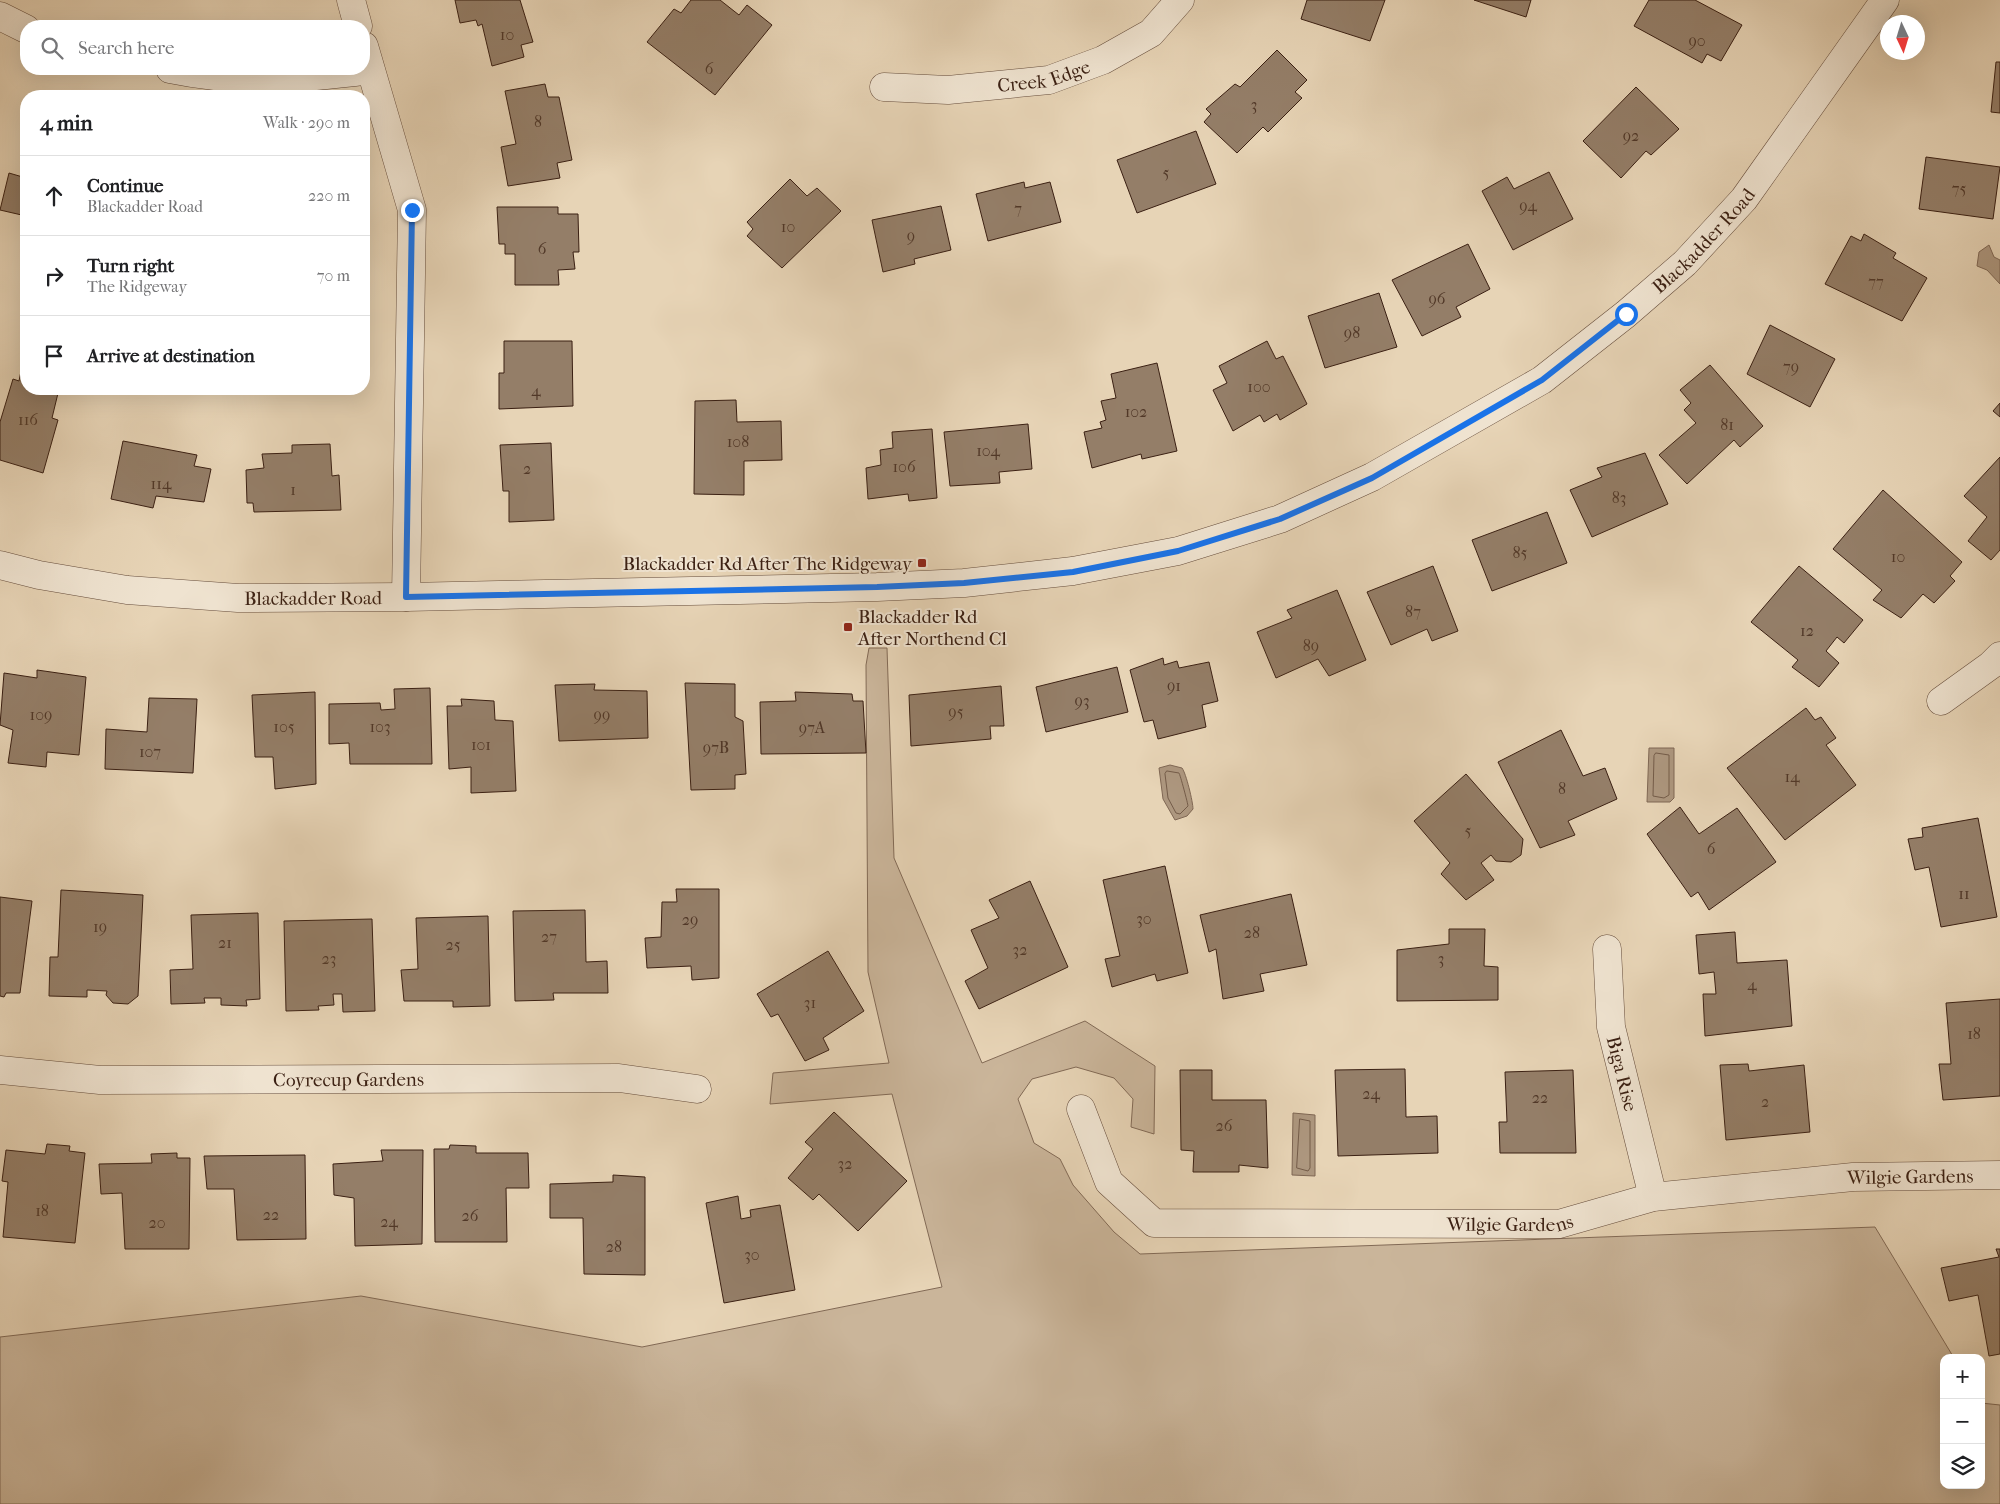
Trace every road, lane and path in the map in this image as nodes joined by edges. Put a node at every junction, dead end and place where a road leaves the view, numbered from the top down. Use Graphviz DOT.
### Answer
graph roads {
  1 [pos="351,0"];
  2 [pos="1180,0"];
  3 [pos="1880,2"];
  4 [pos="0,16"];
  5 [pos="356,20"];
  6 [pos="20,26"];
  7 [pos="370,68"];
  8 [pos="211,75"];
  9 [pos="312,75"];
  10 [pos="884,87"];
  11 [pos="0,565"];
  12 [pos="406,597"];
  13 [pos="2000,656"];
  14 [pos="1941,701"];
  15 [pos="1607,949"];
  16 [pos="0,1070"];
  17 [pos="697,1089"];
  18 [pos="1081,1109"];
  19 [pos="2000,1175"];
  20 [pos="1653,1197"];
  1 -- 5 [label="street"];
  2 -- 10 [label="street, Creek Edge"];
  3 -- 12 [label="street, Blackadder Road"];
  4 -- 6 [label="street"];
  7 -- 12 [label="street"];
  8 -- 9 [label="street"];
  11 -- 12 [label="street, Blackadder Road"];
  13 -- 14 [label="street"];
  15 -- 20 [label="street, Biga Rise"];
  16 -- 17 [label="street, Coyrecup Gardens"];
  18 -- 20 [label="street, Wilgie Gardens"];
  19 -- 20 [label="street, Wilgie Gardens"];
}
